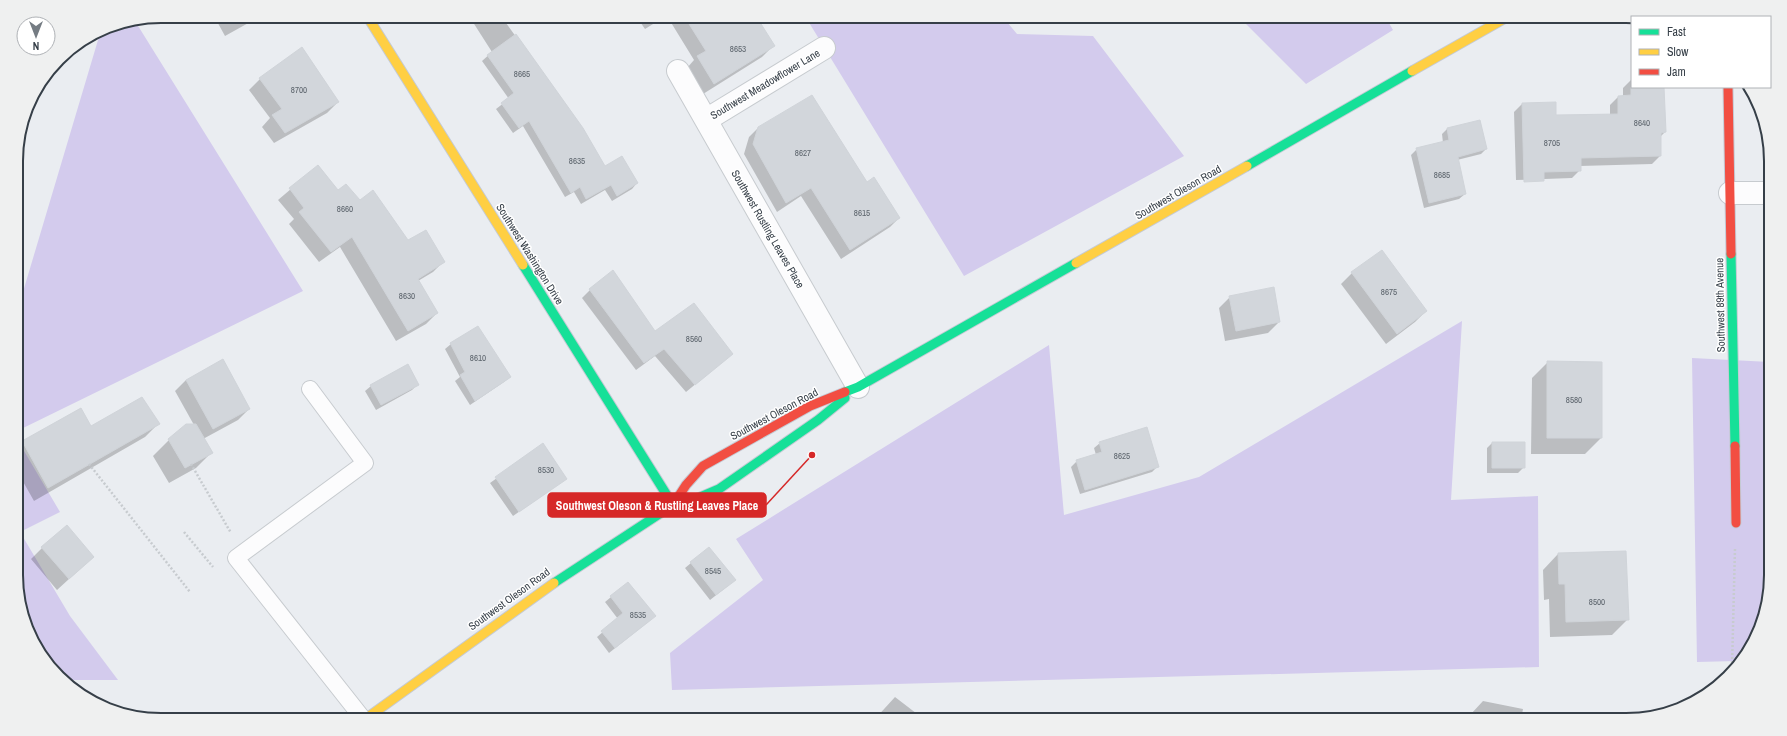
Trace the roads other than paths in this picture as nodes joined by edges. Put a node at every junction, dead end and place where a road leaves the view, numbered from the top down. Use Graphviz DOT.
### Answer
graph roads {
  1 [pos="371,23"];
  2 [pos="1497,23"];
  3 [pos="824,48"];
  4 [pos="678,71"];
  5 [pos="1728,88"];
  6 [pos="706,120"];
  7 [pos="1730,193"];
  8 [pos="1764,193"];
  9 [pos="858,388"];
  10 [pos="310,389"];
  11 [pos="673,505"];
  12 [pos="1736,523"];
  13 [pos="358,713"];
  14 [pos="374,713"];
  1 -- 11 [label="main road, Southwest Washington Drive"];
  2 -- 9 [label="main road, Southwest Oleson Road"];
  3 -- 6 [label="street, Southwest Meadowflower Lane"];
  4 -- 6 [label="street, Southwest Rustling Leaves Place"];
  5 -- 7 [label="main road, Southwest 89th Avenue"];
  6 -- 9 [label="street, Southwest Rustling Leaves Place"];
  7 -- 8 [label="street"];
  7 -- 12 [label="main road, Southwest 89th Avenue"];
  9 -- 11 [label="main road, Southwest Oleson Road"];
  9 -- 11 [label="main road, Southwest Oleson Road"];
  10 -- 13 [label="lane"];
  11 -- 14 [label="main road, Southwest Oleson Road"];
}
